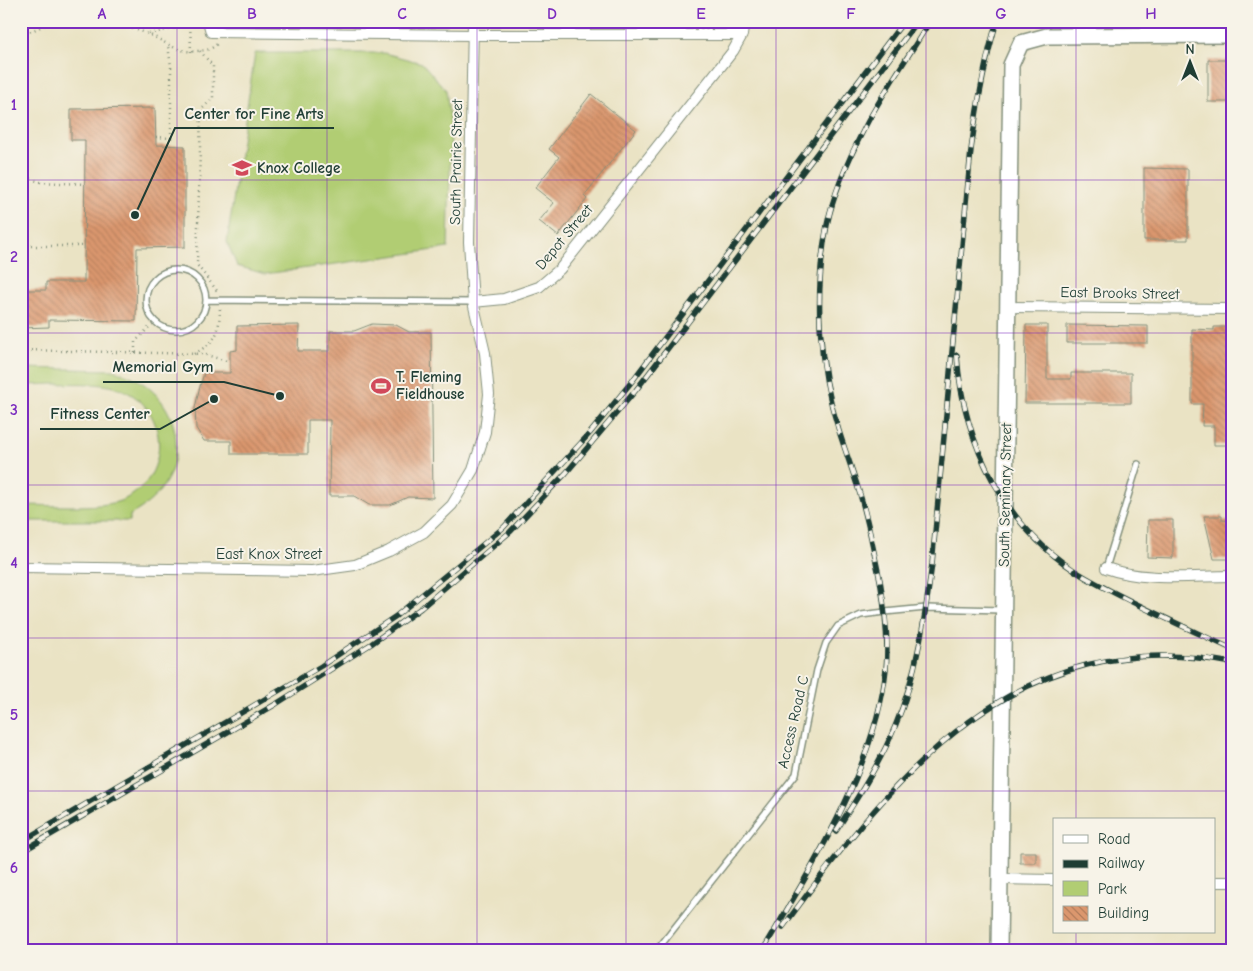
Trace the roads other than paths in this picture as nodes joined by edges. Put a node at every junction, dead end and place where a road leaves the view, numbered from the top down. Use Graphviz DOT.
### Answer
graph roads {
  1 [pos="208,21"];
  2 [pos="473,21"];
  3 [pos="744,21"];
  4 [pos="1153,28"];
  5 [pos="473,35"];
  6 [pos="742,35"];
  7 [pos="1232,35"];
  8 [pos="206,300"];
  9 [pos="473,302"];
  10 [pos="1008,307"];
  11 [pos="1232,309"];
  12 [pos="1138,464"];
  13 [pos="21,567"];
  14 [pos="1106,568"];
  15 [pos="1232,576"];
  16 [pos="1004,610"];
  17 [pos="1001,879"];
  18 [pos="1053,880"];
  19 [pos="1216,882"];
  20 [pos="1232,882"];
  21 [pos="657,950"];
  22 [pos="999,950"];
  1 -- 5 [label="street"];
  2 -- 5 [label="street, South Prairie Street"];
  3 -- 6 [label="street"];
  4 -- 7 [label="street"];
  4 -- 10 [label="street, South Seminary Street"];
  5 -- 6 [label="street"];
  5 -- 9 [label="street, South Prairie Street"];
  6 -- 9 [label="street, Depot Street"];
  8 -- 8 [label="lane"];
  8 -- 9 [label="lane, Depot Street"];
  9 -- 13 [label="street, East Knox Street"];
  10 -- 11 [label="street, East Brooks Street"];
  10 -- 16 [label="street, South Seminary Street"];
  12 -- 14 [label="lane"];
  14 -- 15 [label="street"];
  16 -- 17 [label="street, South Seminary Street"];
  16 -- 21 [label="lane, Access Road C"];
  17 -- 18 [label="street"];
  17 -- 22 [label="street, South Seminary Street"];
  19 -- 20 [label="street"];
}
